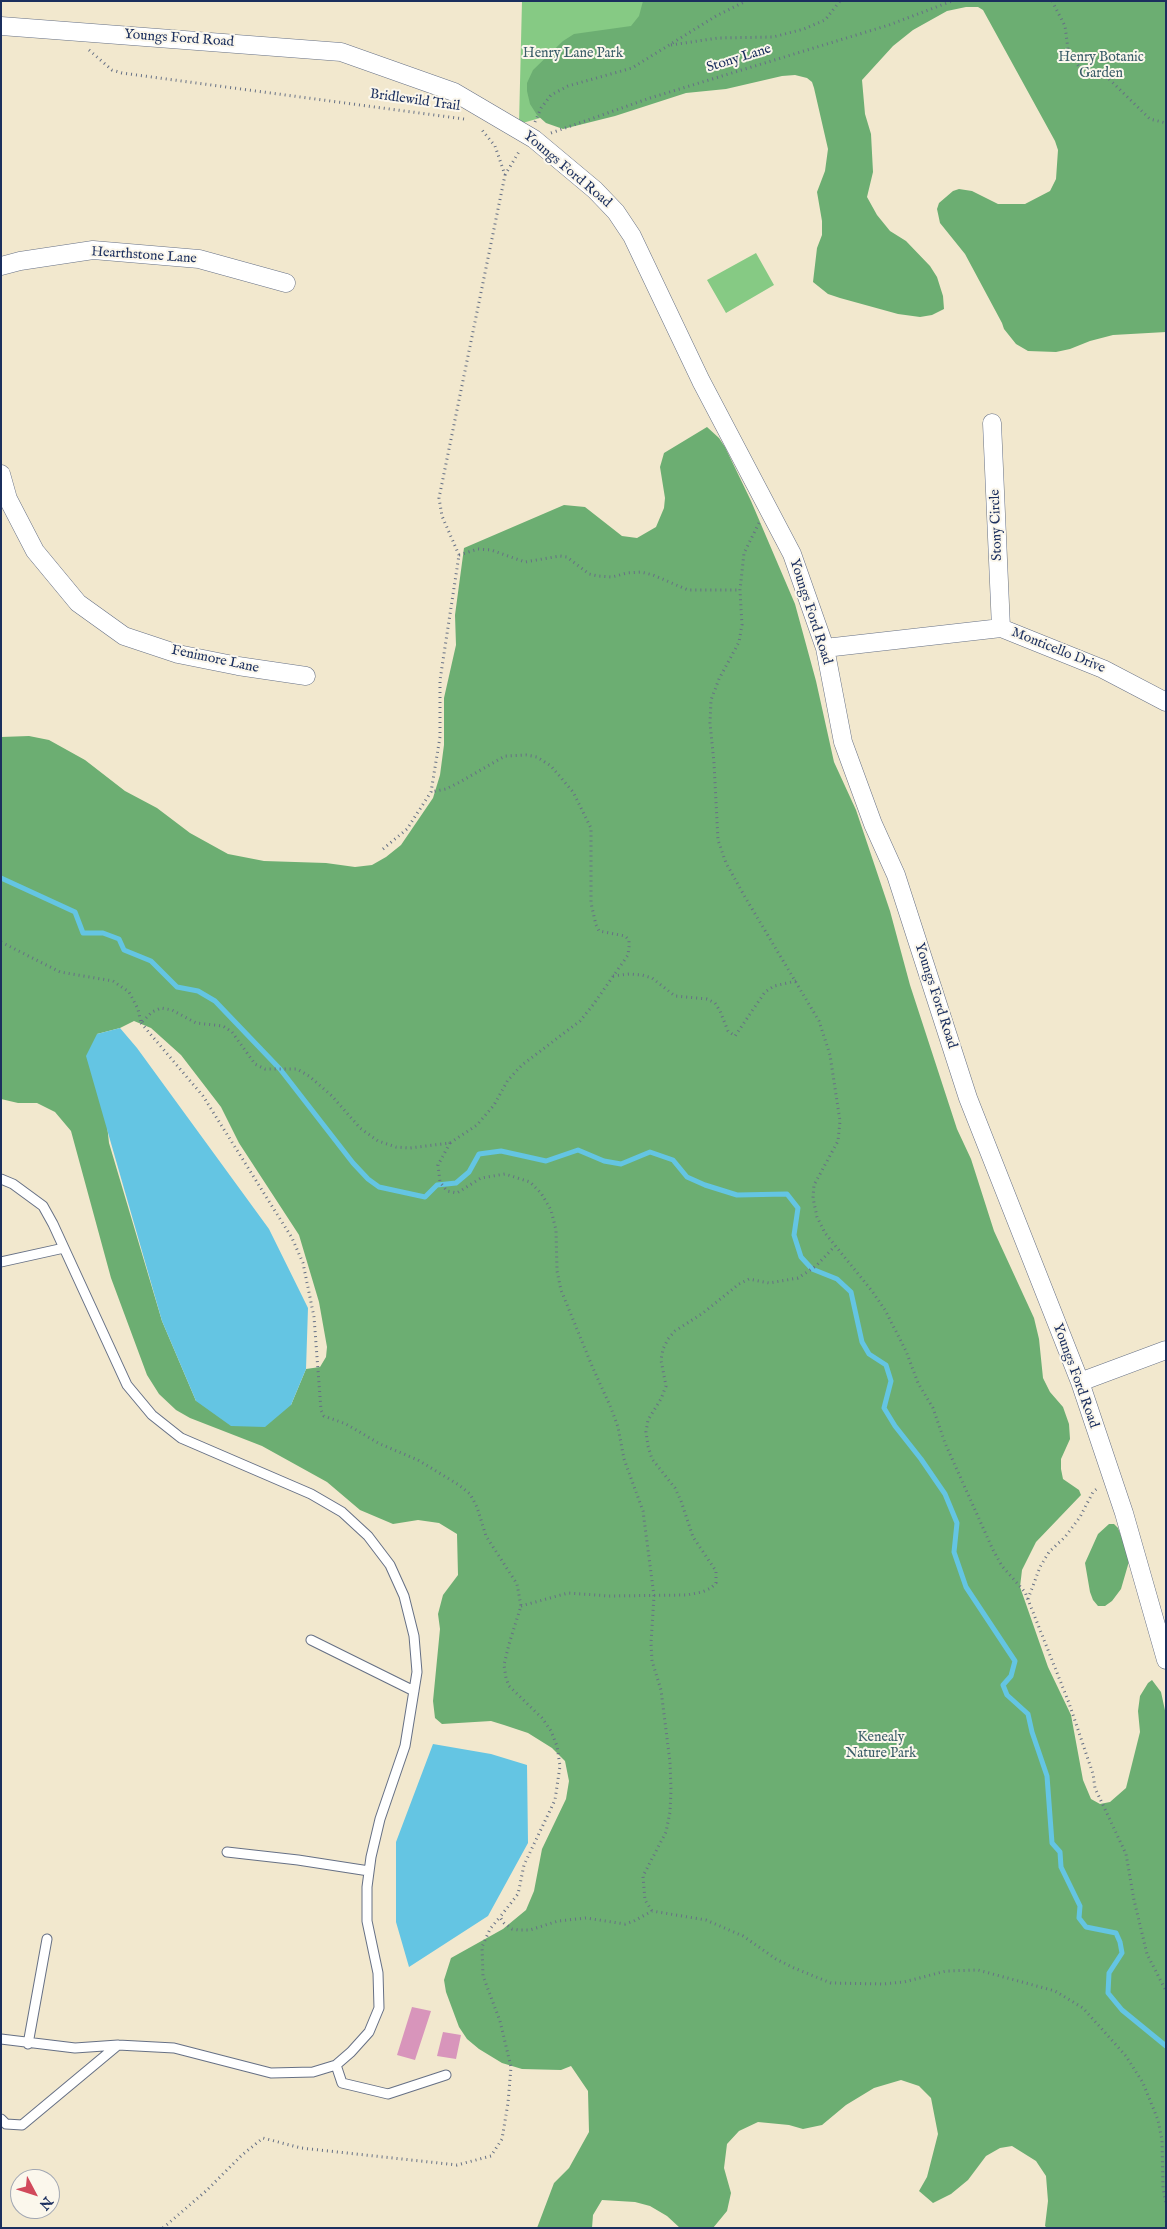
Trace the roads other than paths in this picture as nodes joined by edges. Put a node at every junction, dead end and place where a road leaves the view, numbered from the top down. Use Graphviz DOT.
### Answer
graph roads {
  1 [pos="1,26"];
  2 [pos="1,266"];
  3 [pos="286,283"];
  4 [pos="992,423"];
  5 [pos="1,474"];
  6 [pos="5,501"];
  7 [pos="1001,628"];
  8 [pos="825,648"];
  9 [pos="306,676"];
  10 [pos="1166,702"];
  11 [pos="1,1179"];
  12 [pos="64,1248"];
  13 [pos="1,1262"];
  14 [pos="1166,1350"];
  15 [pos="1080,1382"];
  16 [pos="311,1640"];
  17 [pos="1166,1660"];
  18 [pos="414,1691"];
  19 [pos="227,1852"];
  20 [pos="369,1871"];
  21 [pos="47,1940"];
  22 [pos="1,2039"];
  23 [pos="28,2044"];
  24 [pos="118,2045"];
  25 [pos="336,2065"];
  26 [pos="446,2075"];
  27 [pos="1,2119"];
  1 -- 8 [label="street, Youngs Ford Road"];
  2 -- 3 [label="street, Hearthstone Lane"];
  4 -- 7 [label="street, Stony Circle"];
  5 -- 6 [label="street, Fenimore Lane"];
  6 -- 9 [label="street, Fenimore Lane"];
  7 -- 8 [label="street, Monticello Drive"];
  7 -- 10 [label="street, Monticello Drive"];
  8 -- 15 [label="street, Youngs Ford Road"];
  11 -- 12 [label="lane"];
  12 -- 13 [label="lane"];
  12 -- 18 [label="lane"];
  14 -- 15 [label="street"];
  15 -- 17 [label="street, Youngs Ford Road"];
  16 -- 18 [label="lane"];
  18 -- 20 [label="lane"];
  19 -- 20 [label="lane"];
  20 -- 25 [label="lane"];
  21 -- 23 [label="lane"];
  22 -- 23 [label="lane"];
  23 -- 24 [label="lane"];
  24 -- 25 [label="lane"];
  24 -- 27 [label="lane"];
  25 -- 26 [label="lane"];
}
